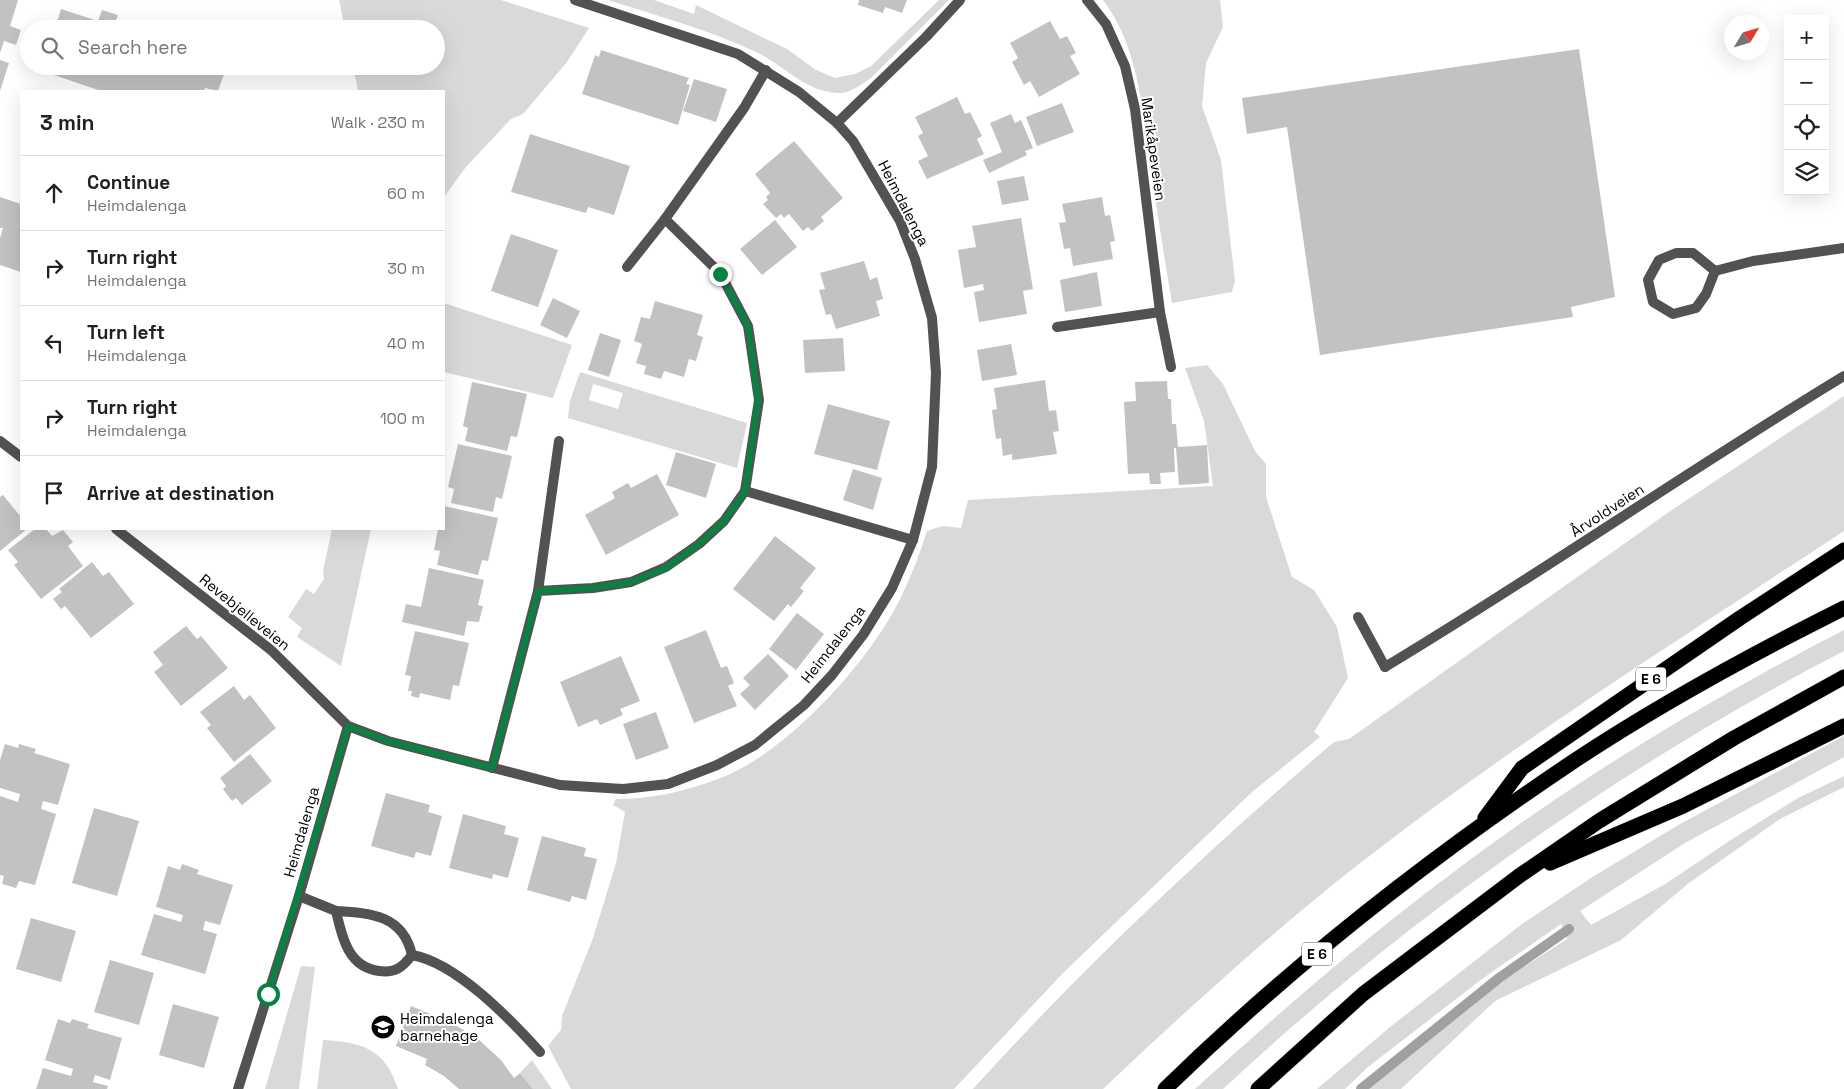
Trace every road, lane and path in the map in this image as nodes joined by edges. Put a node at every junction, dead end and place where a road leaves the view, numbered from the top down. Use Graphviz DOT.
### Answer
graph roads {
  1 [pos="575,0"];
  2 [pos="960,0"];
  3 [pos="1087,0"];
  4 [pos="766,70"];
  5 [pos="837,123"];
  6 [pos="665,219"];
  7 [pos="1844,248"];
  8 [pos="628,267"];
  9 [pos="1715,271"];
  10 [pos="1160,312"];
  11 [pos="1057,327"];
  12 [pos="1171,367"];
  13 [pos="1844,376"];
  14 [pos="0,441"];
  15 [pos="559,441"];
  16 [pos="20,456"];
  17 [pos="745,492"];
  18 [pos="117,530"];
  19 [pos="913,540"];
  20 [pos="1844,550"];
  21 [pos="538,591"];
  22 [pos="1844,608"];
  23 [pos="1358,617"];
  24 [pos="1844,677"];
  25 [pos="348,726"];
  26 [pos="1844,726"];
  27 [pos="492,768"];
  28 [pos="1478,829"];
  29 [pos="1519,876"];
  30 [pos="298,896"];
  31 [pos="336,911"];
  32 [pos="412,956"];
  33 [pos="540,1052"];
  34 [pos="238,1089"];
  35 [pos="1165,1089"];
  36 [pos="1258,1089"];
  1 -- 4 [label="street, Heimdalenga"];
  2 -- 5 [label="street"];
  3 -- 10 [label="street, Marikåpeveien"];
  4 -- 5 [label="street, Heimdalenga"];
  4 -- 6 [label="street"];
  5 -- 19 [label="street, Heimdalenga"];
  6 -- 8 [label="street"];
  6 -- 17 [label="street"];
  7 -- 9 [label="street"];
  9 -- 9 [label="street"];
  10 -- 11 [label="street"];
  10 -- 12 [label="street, Marikåpeveien"];
  13 -- 23 [label="street, Årvoldveien"];
  14 -- 16 [label="street"];
  15 -- 21 [label="street"];
  17 -- 19 [label="street"];
  17 -- 21 [label="street"];
  18 -- 25 [label="street, Revebjelleveien"];
  19 -- 27 [label="street, Heimdalenga"];
  20 -- 28 [label="highway, E 6"];
  21 -- 27 [label="street"];
  22 -- 28 [label="highway, E 6"];
  24 -- 29 [label="highway"];
  25 -- 27 [label="street, Heimdalenga"];
  25 -- 30 [label="street, Heimdalenga"];
  26 -- 29 [label="highway"];
  28 -- 35 [label="highway, E 6"];
  29 -- 36 [label="highway"];
  30 -- 31 [label="street"];
  30 -- 34 [label="street, Heimdalenga"];
  31 -- 32 [label="street"];
  31 -- 32 [label="street"];
  32 -- 33 [label="street"];
}
